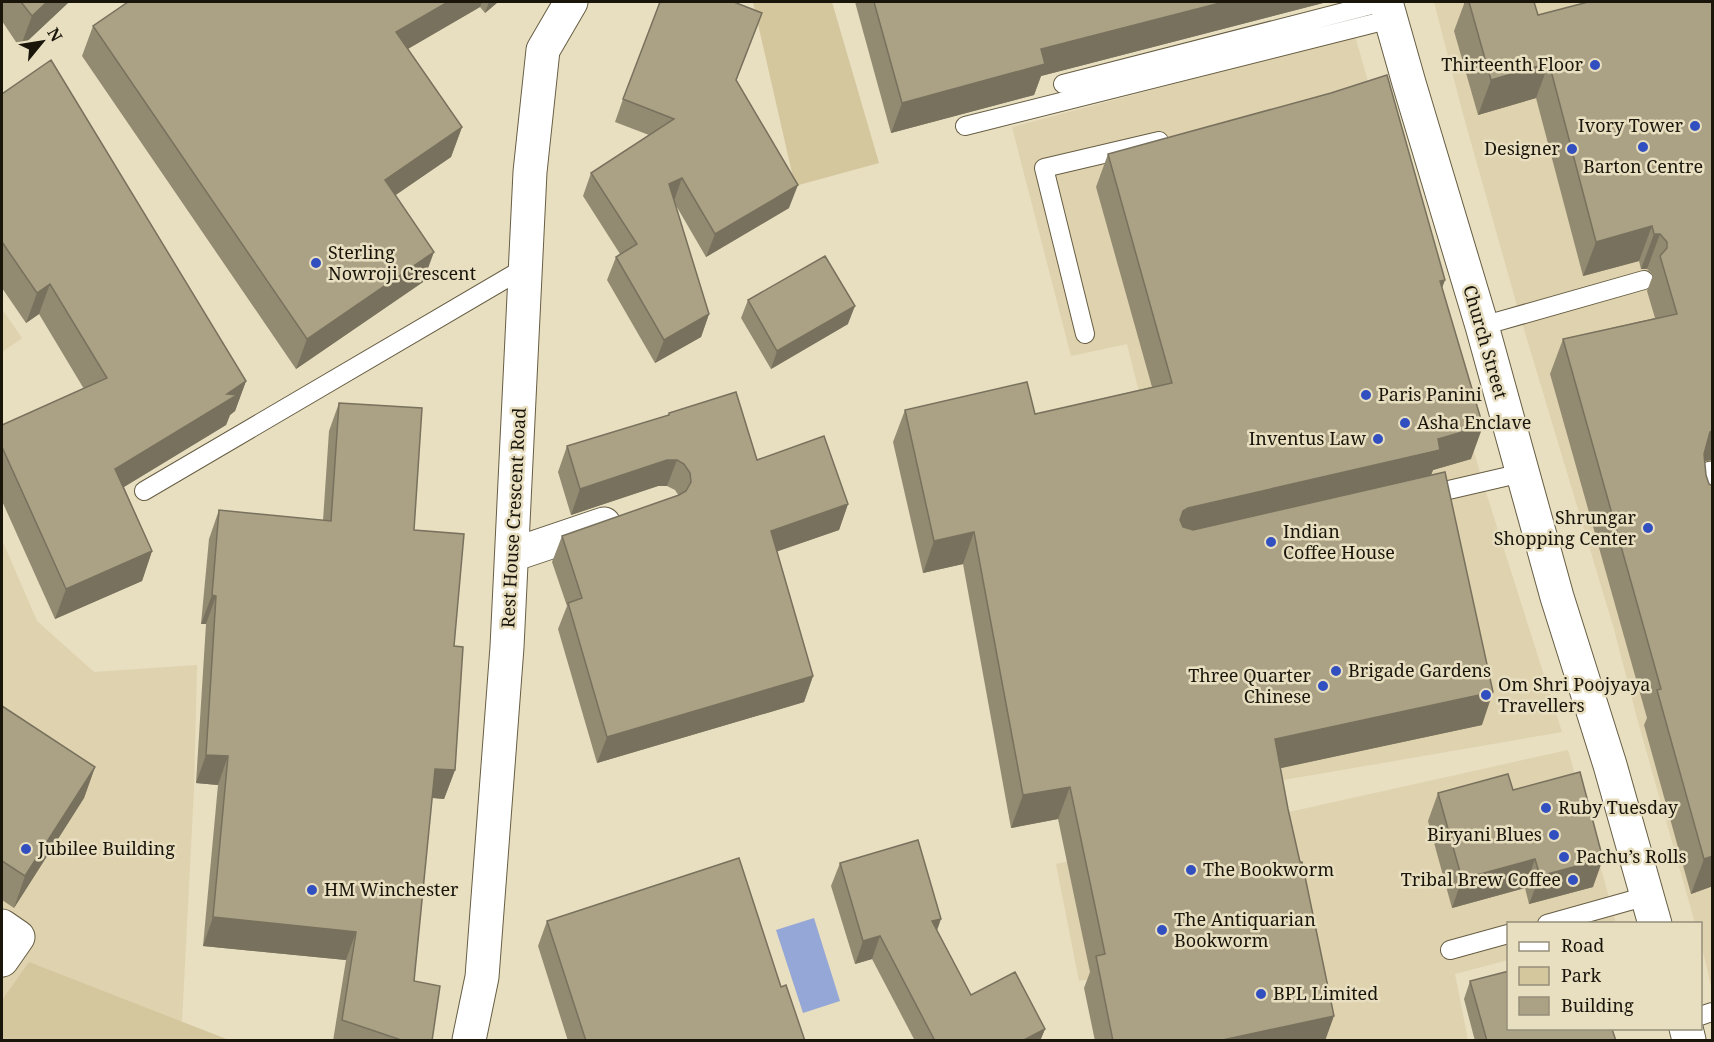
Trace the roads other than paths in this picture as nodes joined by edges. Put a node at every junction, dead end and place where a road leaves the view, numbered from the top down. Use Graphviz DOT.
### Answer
graph roads {
  1 [pos="571,2"];
  2 [pos="1387,7"];
  3 [pos="1063,84"];
  4 [pos="965,126"];
  5 [pos="1173,138"];
  6 [pos="526,267"];
  7 [pos="1644,280"];
  8 [pos="1482,326"];
  9 [pos="1084,334"];
  10 [pos="1522,473"];
  11 [pos="1713,478"];
  12 [pos="144,491"];
  13 [pos="1413,498"];
  14 [pos="1713,508"];
  15 [pos="630,515"];
  16 [pos="512,555"];
  17 [pos="1652,910"];
  18 [pos="1562,922"];
  19 [pos="2,926"];
  20 [pos="1507,935"];
  21 [pos="1450,950"];
  22 [pos="2,960"];
  23 [pos="469,1041"];
  1 -- 6 [label="street, Rest House Crescent Road"];
  2 -- 3 [label="lane"];
  2 -- 4 [label="lane"];
  2 -- 8 [label="street, Church Street"];
  5 -- 9 [label="lane"];
  6 -- 12 [label="lane"];
  6 -- 16 [label="street, Rest House Crescent Road"];
  7 -- 8 [label="lane"];
  8 -- 10 [label="street, Church Street"];
  10 -- 13 [label="lane"];
  10 -- 17 [label="street, Church Street"];
  11 -- 14 [label="street"];
  15 -- 16 [label="street"];
  16 -- 23 [label="street, Rest House Crescent Road"];
  17 -- 18 [label="lane"];
  19 -- 22 [label="street"];
  20 -- 21 [label="lane"];
}
